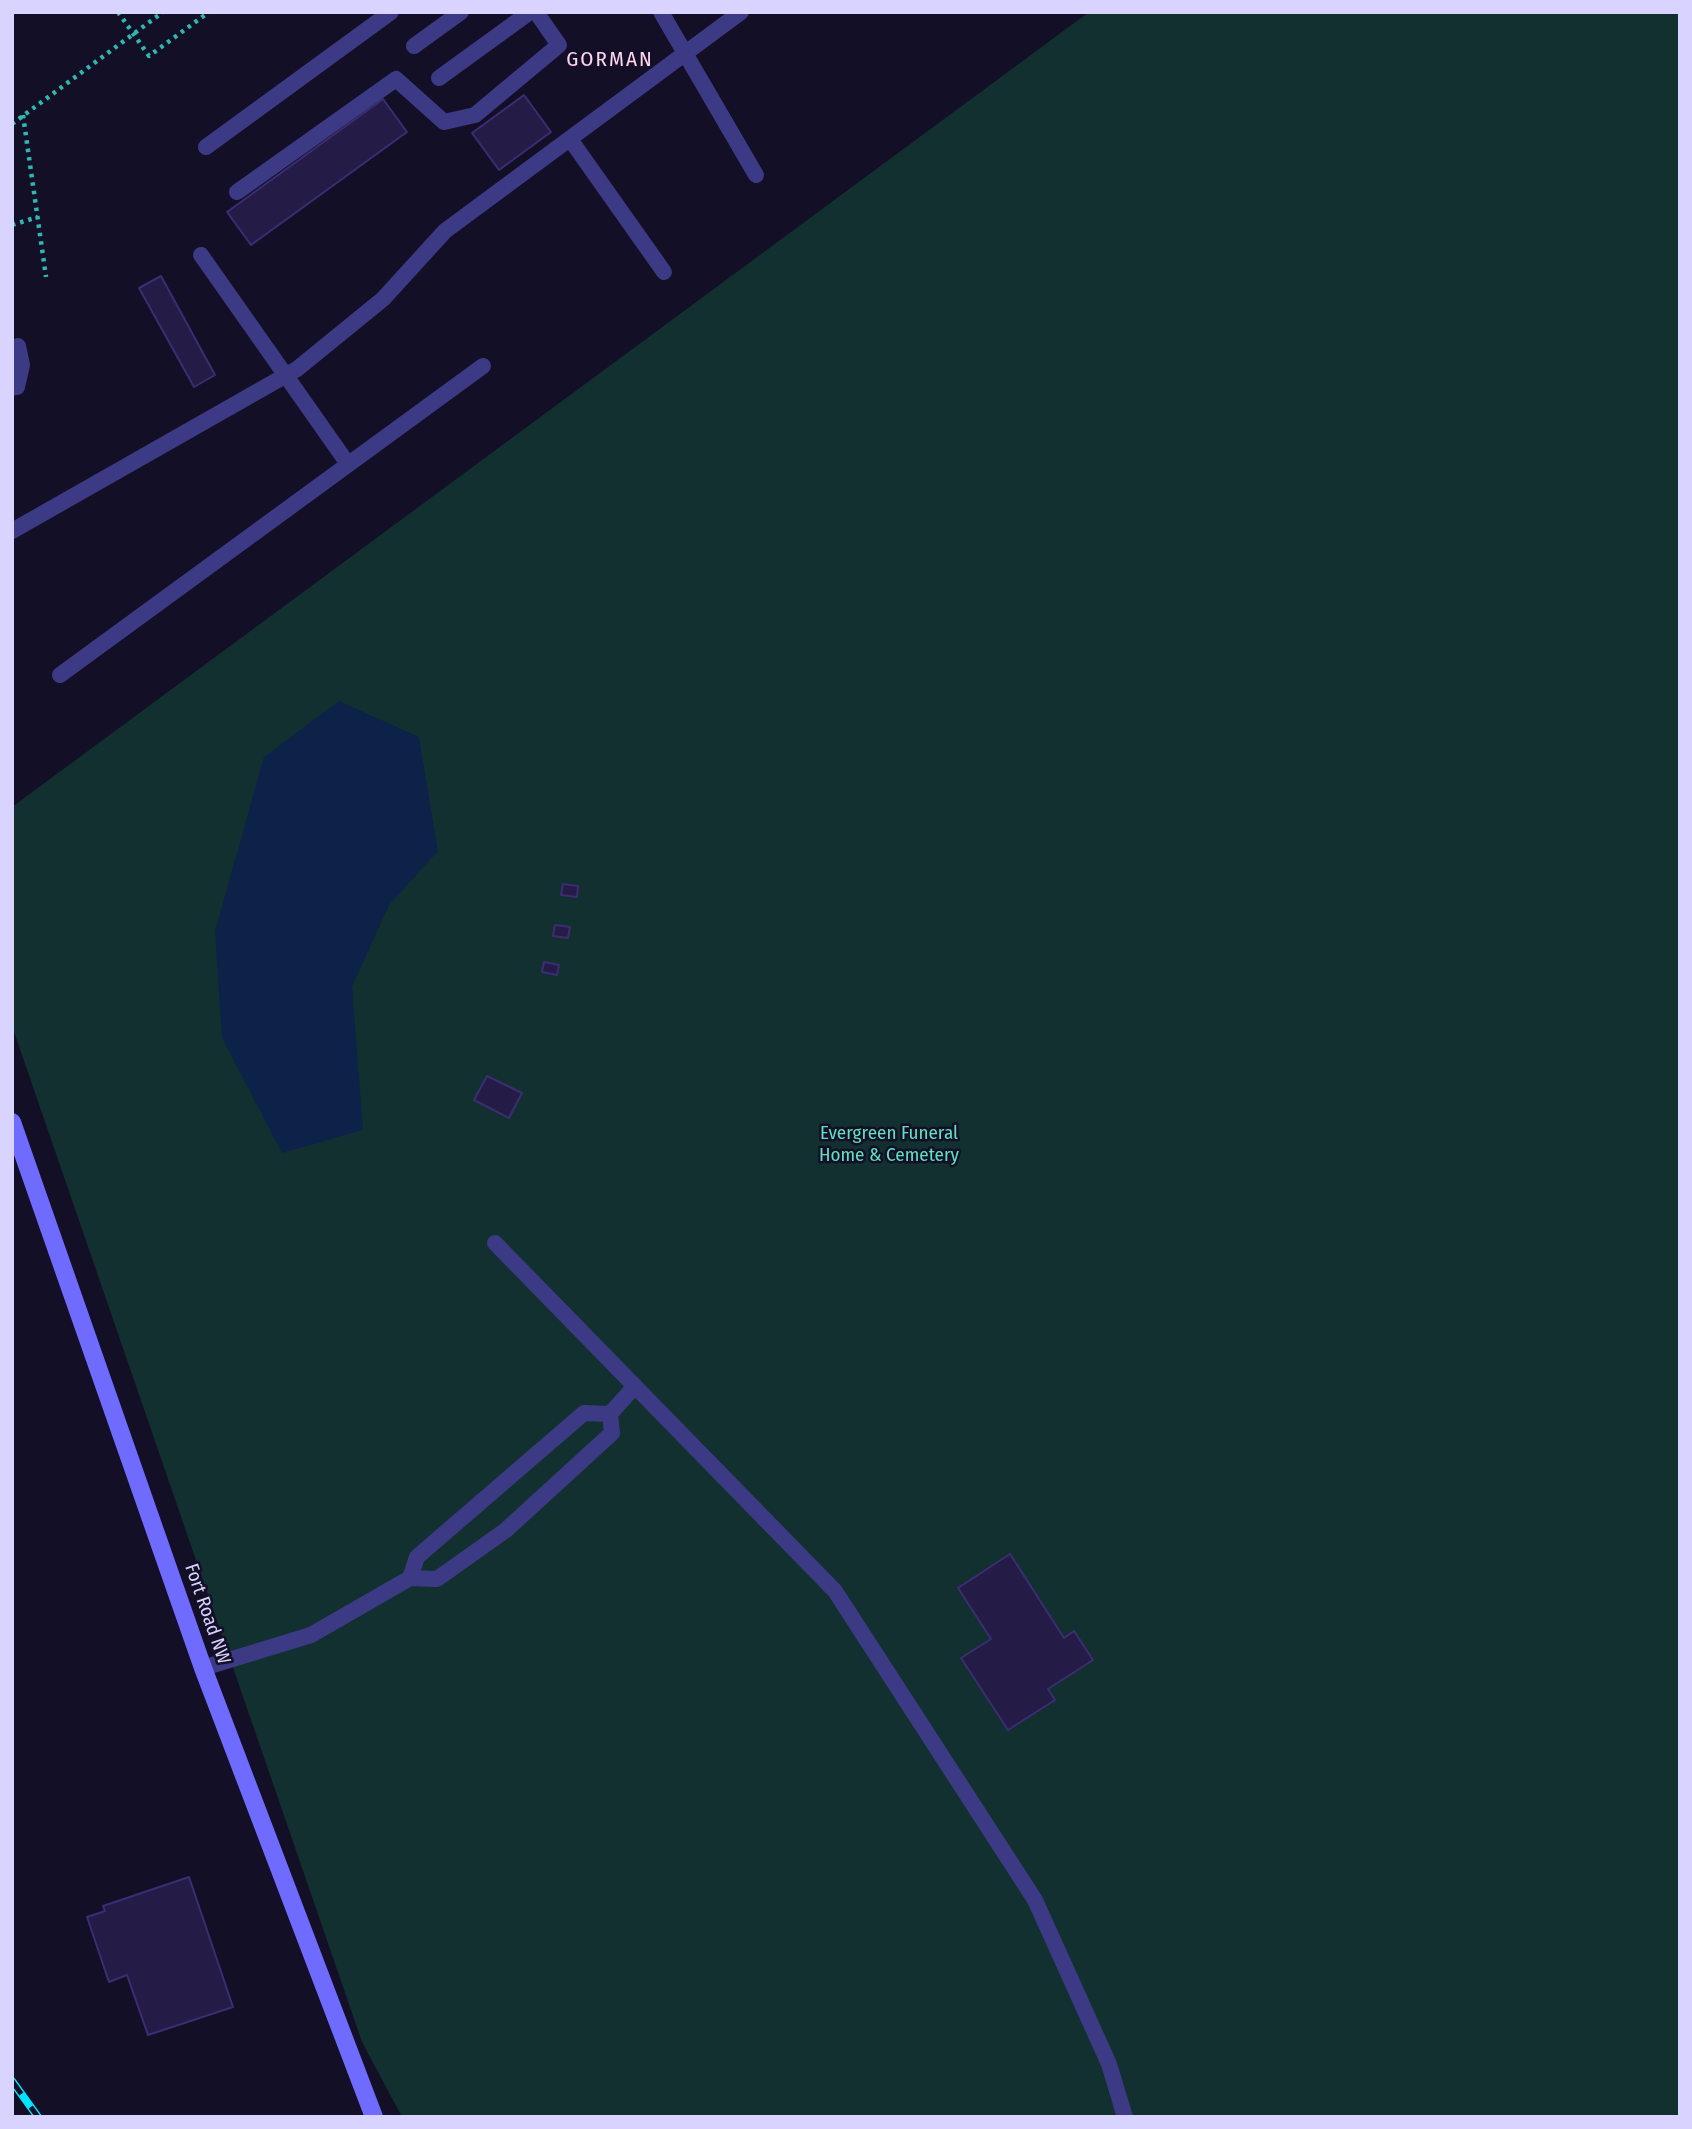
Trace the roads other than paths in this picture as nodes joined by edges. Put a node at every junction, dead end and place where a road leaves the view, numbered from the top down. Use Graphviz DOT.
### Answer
graph roads {
  1 [pos="391,12"];
  2 [pos="461,12"];
  3 [pos="530,12"];
  4 [pos="536,12"];
  5 [pos="661,12"];
  6 [pos="741,12"];
  7 [pos="414,46"];
  8 [pos="685,54"];
  9 [pos="439,78"];
  10 [pos="570,139"];
  11 [pos="206,147"];
  12 [pos="756,175"];
  13 [pos="237,192"];
  14 [pos="201,255"];
  15 [pos="664,272"];
  16 [pos="12,349"];
  17 [pos="483,366"];
  18 [pos="286,375"];
  19 [pos="12,388"];
  20 [pos="348,464"];
  21 [pos="12,531"];
  22 [pos="60,675"];
  23 [pos="12,1122"];
  24 [pos="495,1243"];
  25 [pos="635,1386"];
  26 [pos="610,1414"];
  27 [pos="410,1578"];
  28 [pos="203,1668"];
  29 [pos="374,2117"];
  30 [pos="1125,2117"];
  1 -- 11 [label="lane"];
  2 -- 7 [label="lane"];
  3 -- 9 [label="lane"];
  4 -- 13 [label="lane"];
  5 -- 8 [label="lane"];
  6 -- 8 [label="lane"];
  8 -- 10 [label="lane"];
  8 -- 12 [label="lane"];
  10 -- 15 [label="lane"];
  10 -- 18 [label="lane"];
  14 -- 18 [label="lane"];
  16 -- 19 [label="lane"];
  17 -- 20 [label="lane"];
  18 -- 20 [label="lane"];
  18 -- 21 [label="lane"];
  20 -- 22 [label="lane"];
  23 -- 28 [label="street, Fort Road NW"];
  24 -- 25 [label="lane"];
  25 -- 26 [label="lane"];
  25 -- 30 [label="lane"];
  26 -- 27 [label="lane"];
  26 -- 27 [label="lane"];
  27 -- 28 [label="lane"];
  28 -- 29 [label="street, Fort Road NW"];
}
